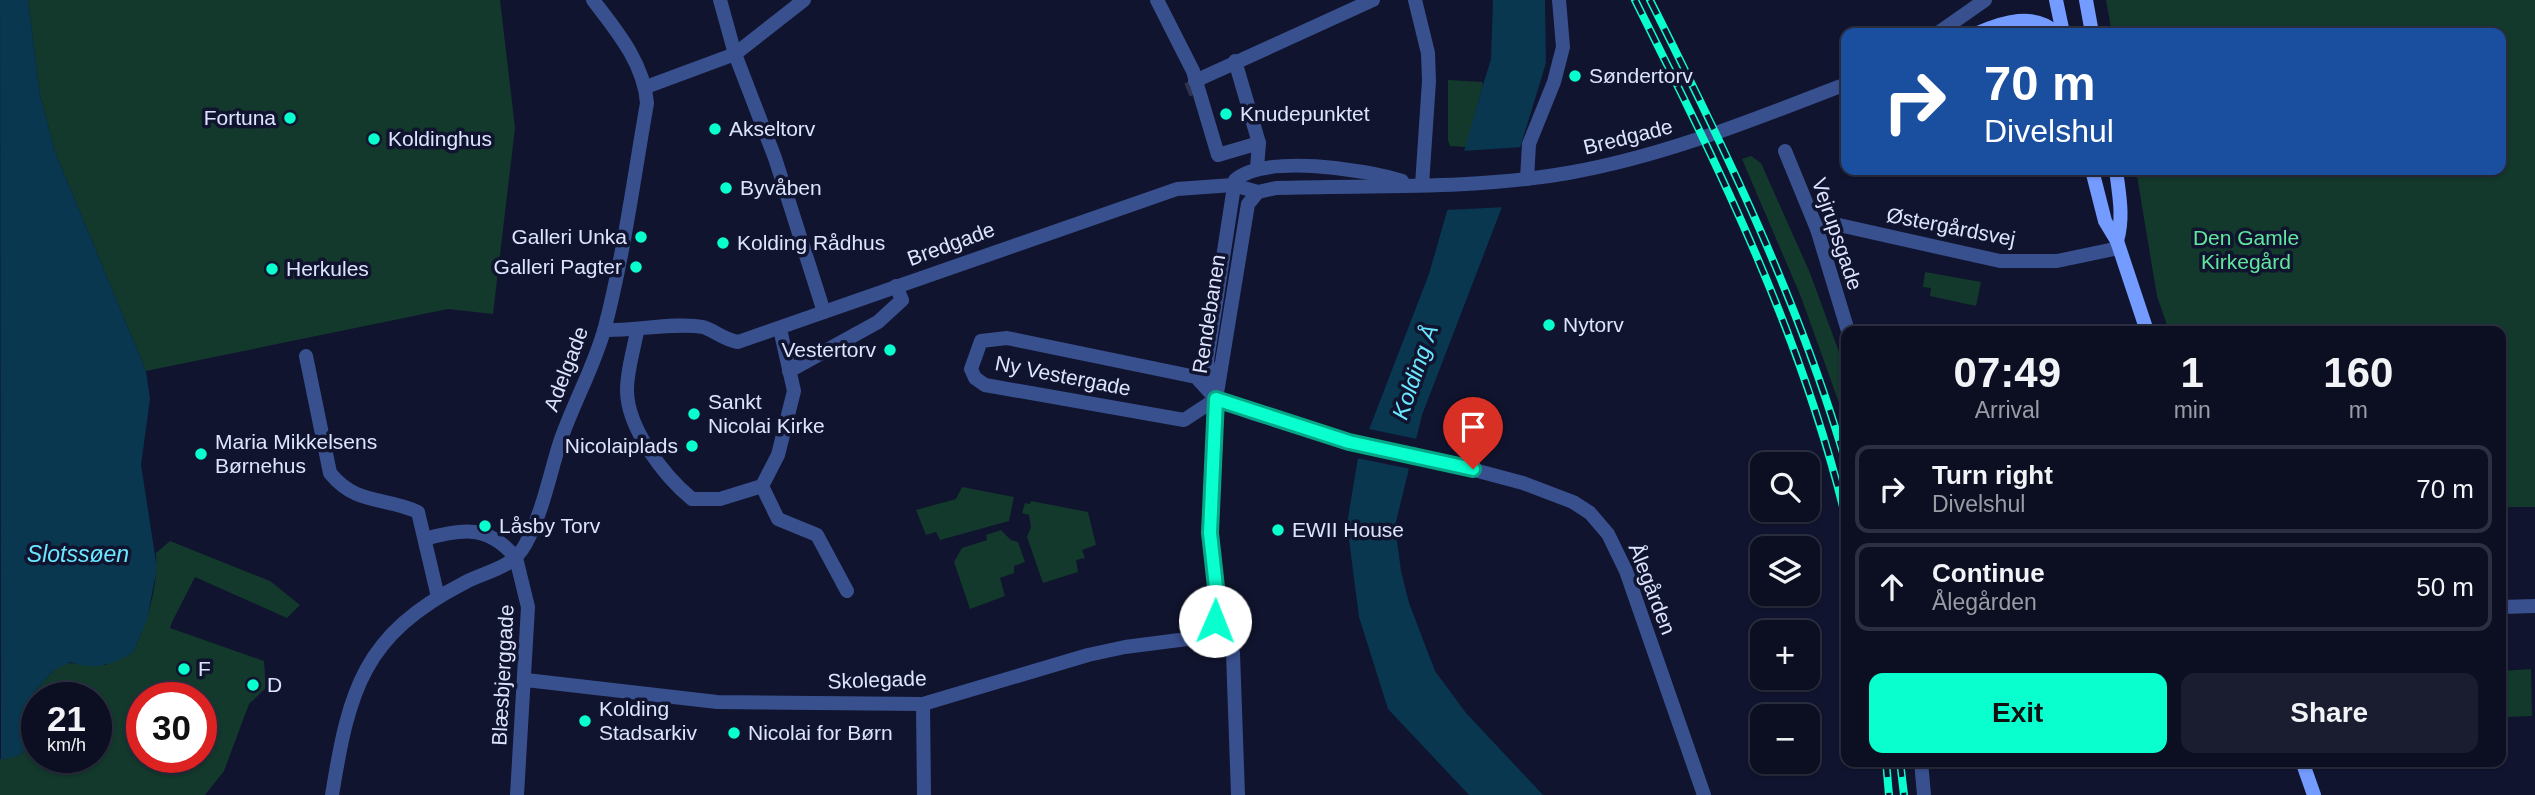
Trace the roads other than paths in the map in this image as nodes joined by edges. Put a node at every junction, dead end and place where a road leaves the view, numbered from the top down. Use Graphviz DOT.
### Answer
graph roads {
  1 [pos="593,0"];
  2 [pos="720,0"];
  3 [pos="804,0"];
  4 [pos="1157,0"];
  5 [pos="1373,0"];
  6 [pos="1415,0"];
  7 [pos="1559,0"];
  8 [pos="1985,0"];
  9 [pos="2056,0"];
  10 [pos="2086,0"];
  11 [pos="1945,28"];
  12 [pos="1994,28"];
  13 [pos="2048,28"];
  14 [pos="2062,28"];
  15 [pos="2091,28"];
  16 [pos="735,54"];
  17 [pos="1235,61"];
  18 [pos="1195,81"];
  19 [pos="1841,86"];
  20 [pos="646,87"];
  21 [pos="1259,144"];
  22 [pos="1785,151"];
  23 [pos="1257,168"];
  24 [pos="2093,175"];
  25 [pos="2117,175"];
  26 [pos="1521,180"];
  27 [pos="1416,184"];
  28 [pos="1233,185"];
  29 [pos="1258,192"];
  30 [pos="1817,229"];
  31 [pos="2118,244"];
  32 [pos="896,286"];
  33 [pos="824,312"];
  34 [pos="1846,326"];
  35 [pos="2145,326"];
  36 [pos="780,329"];
  37 [pos="604,330"];
  38 [pos="637,331"];
  39 [pos="306,356"];
  40 [pos="789,371"];
  41 [pos="1216,399"];
  42 [pos="762,485"];
  43 [pos="425,539"];
  44 [pos="516,558"];
  45 [pos="847,591"];
  46 [pos="438,597"];
  47 [pos="2535,606"];
  48 [pos="2506,607"];
  49 [pos="1215,621"];
  50 [pos="526,680"];
  51 [pos="923,704"];
  52 [pos="1922,767"];
  53 [pos="2304,767"];
  54 [pos="332,795"];
  55 [pos="517,795"];
  56 [pos="924,795"];
  57 [pos="1237,795"];
  58 [pos="1704,795"];
  59 [pos="1924,795"];
  60 [pos="2314,795"];
  1 -- 20 [label="street"];
  2 -- 16 [label="street"];
  3 -- 16 [label="street"];
  4 -- 18 [label="street"];
  5 -- 17 [label="street"];
  6 -- 27 [label="street"];
  7 -- 26 [label="street"];
  8 -- 11 [label="street"];
  9 -- 14 [label="main road"];
  10 -- 15 [label="main road"];
  12 -- 13 [label="main road"];
  16 -- 20 [label="street"];
  16 -- 33 [label="street"];
  17 -- 18 [label="street"];
  17 -- 21 [label="street"];
  18 -- 21 [label="street"];
  19 -- 26 [label="street, Bredgade"];
  20 -- 37 [label="street, Adelgade"];
  21 -- 23 [label="street"];
  22 -- 30 [label="street, Vejrupsgade"];
  23 -- 27 [label="street, Bredgade"];
  23 -- 28 [label="street"];
  24 -- 31 [label="main road"];
  25 -- 31 [label="main road"];
  26 -- 27 [label="street, Bredgade"];
  27 -- 29 [label="street, Bredgade"];
  28 -- 29 [label="street, Bredgade"];
  28 -- 32 [label="street, Bredgade"];
  28 -- 41 [label="street, Rendebanen"];
  29 -- 41 [label="street, Rendebanen"];
  30 -- 31 [label="street, Østergårdsvej"];
  30 -- 34 [label="street, Vejrupsgade"];
  31 -- 35 [label="main road"];
  32 -- 33 [label="street, Bredgade"];
  32 -- 40 [label="street"];
  33 -- 36 [label="street, Bredgade"];
  36 -- 38 [label="street, Bredgade"];
  36 -- 40 [label="street"];
  37 -- 38 [label="street, Bredgade"];
  37 -- 44 [label="street, Adelgade"];
  38 -- 42 [label="street"];
  39 -- 43 [label="street"];
  40 -- 42 [label="street"];
  41 -- 41 [label="street, Ny Vestergade"];
  41 -- 49 [label="street"];
  41 -- 58 [label="street, Ålegården"];
  42 -- 45 [label="street"];
  43 -- 44 [label="street"];
  43 -- 46 [label="street"];
  44 -- 46 [label="street"];
  44 -- 50 [label="street, Blæsbjerggade"];
  46 -- 54 [label="street"];
  47 -- 48 [label="street"];
  49 -- 51 [label="street, Skolegade"];
  49 -- 57 [label="street"];
  50 -- 51 [label="street, Skolegade"];
  50 -- 55 [label="street, Blæsbjerggade"];
  51 -- 56 [label="street"];
  52 -- 59 [label="street"];
  53 -- 60 [label="main road"];
}
